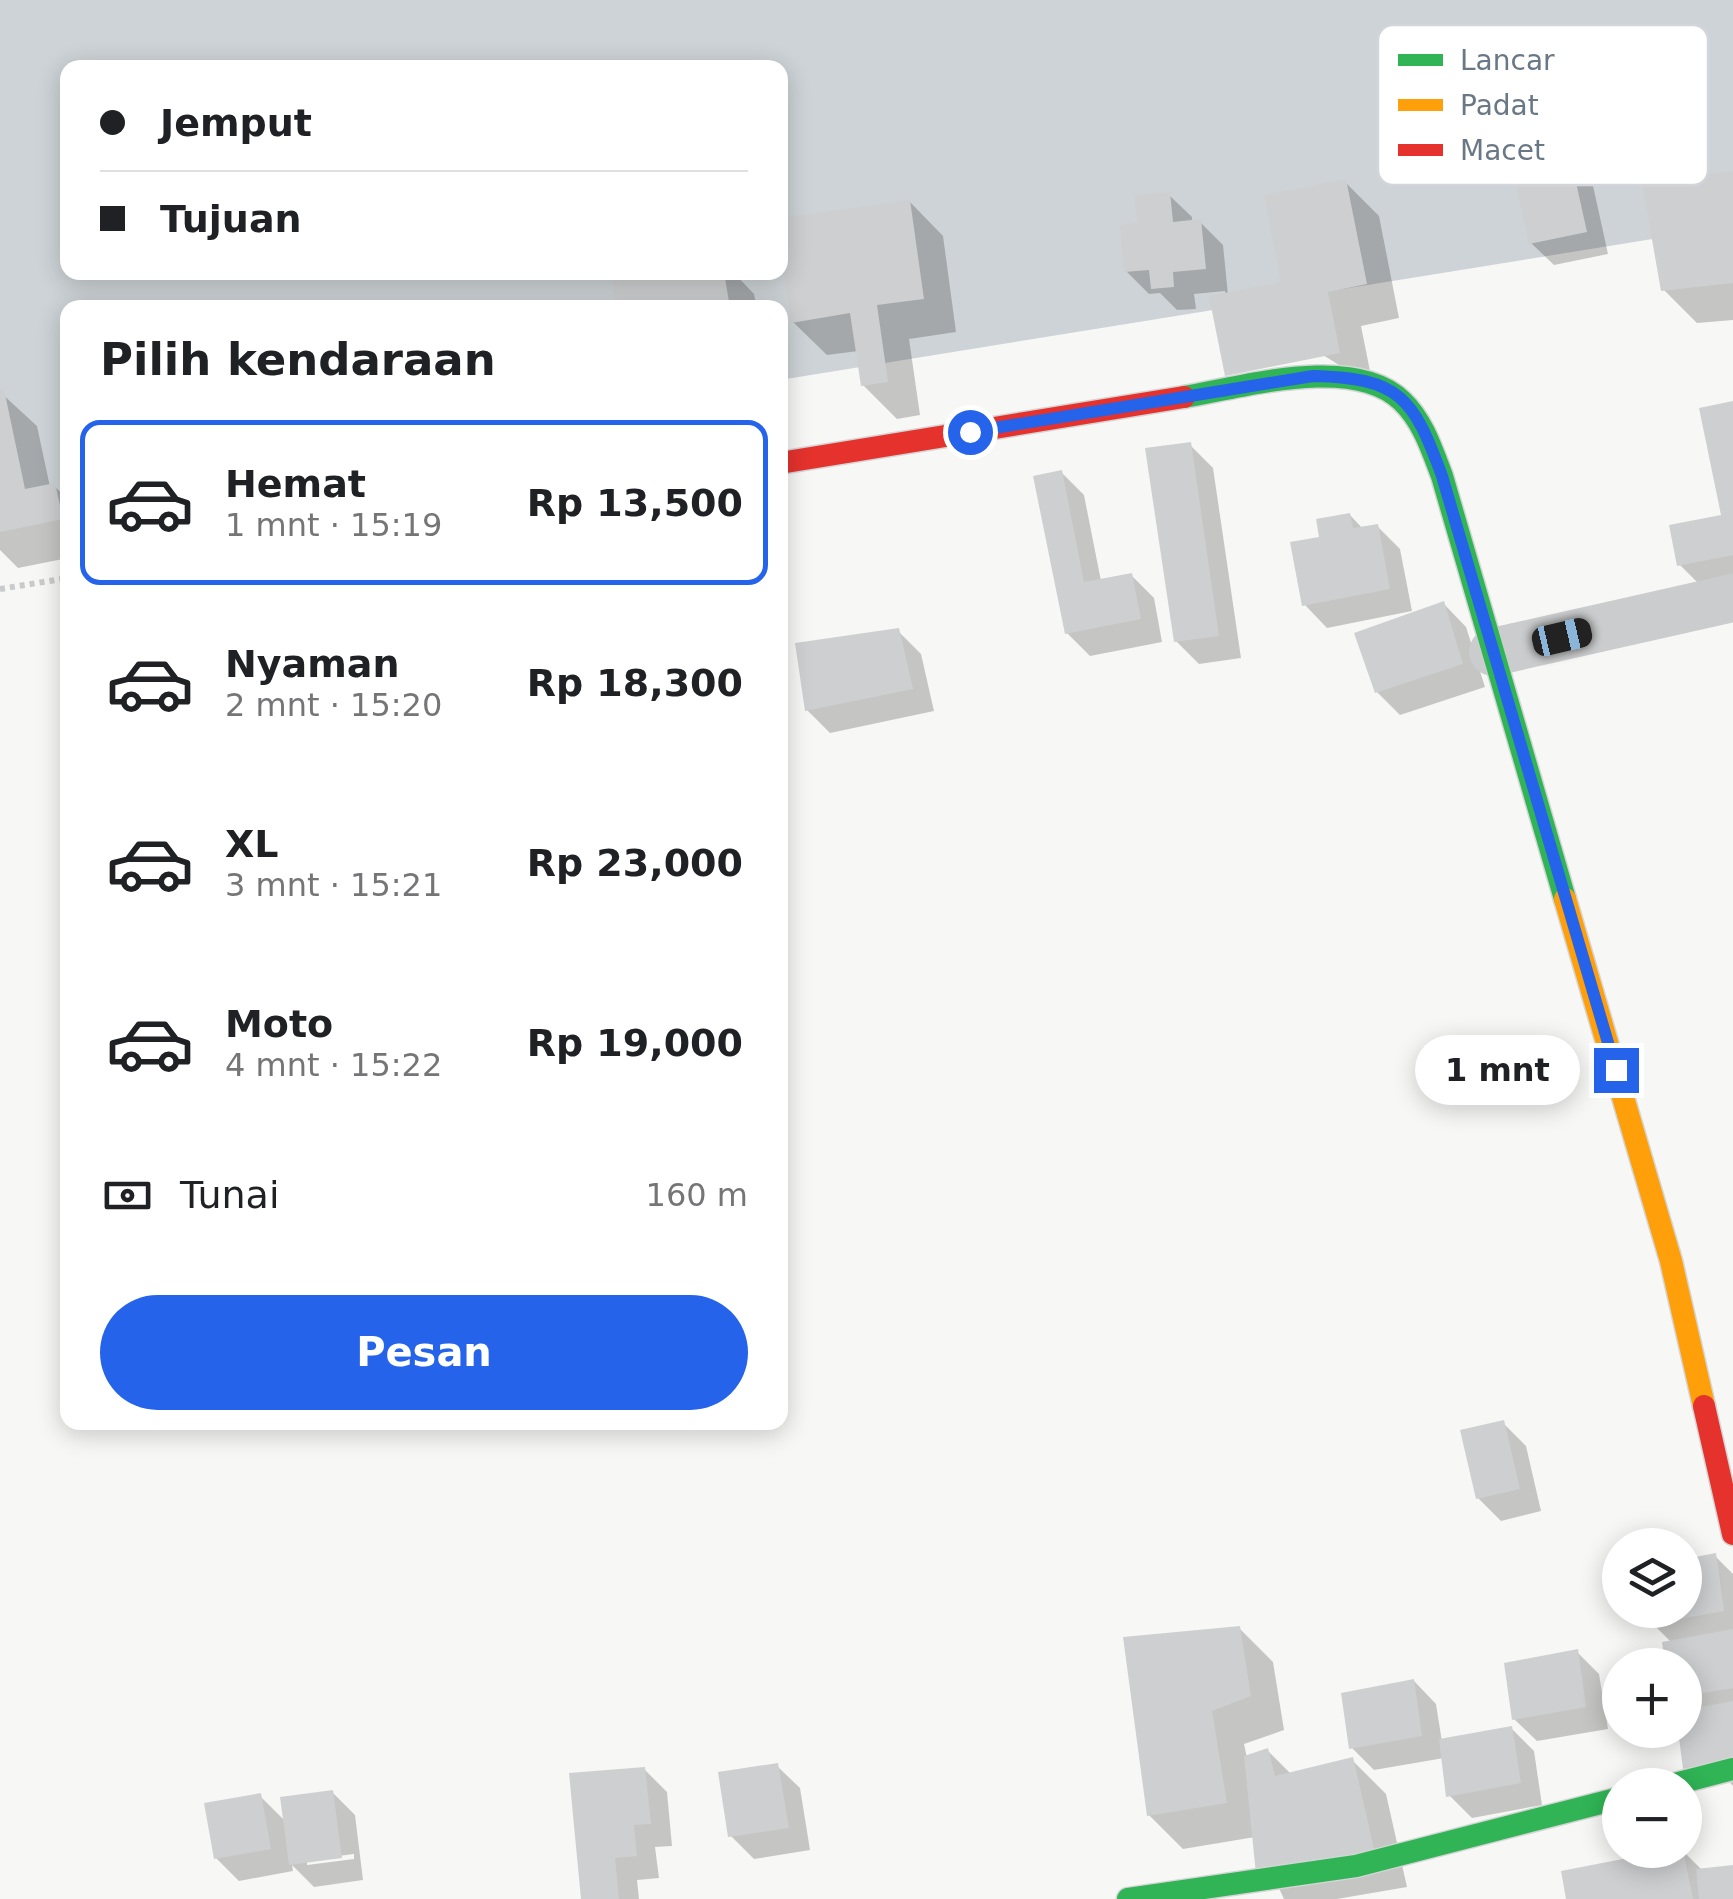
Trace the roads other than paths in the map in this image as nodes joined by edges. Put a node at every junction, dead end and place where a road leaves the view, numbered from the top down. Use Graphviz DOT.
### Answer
graph roads {
  1 [pos="788,462"];
  2 [pos="1733,598"];
  3 [pos="1493,652"];
  4 [pos="1733,1534"];
  5 [pos="1733,1769"];
  6 [pos="1702,1777"];
  7 [pos="1602,1803"];
  8 [pos="1128,1899"];
  1 -- 3 [label="street"];
  2 -- 3 [label="street"];
  3 -- 4 [label="street"];
  5 -- 6 [label="street"];
  7 -- 8 [label="street"];
}
